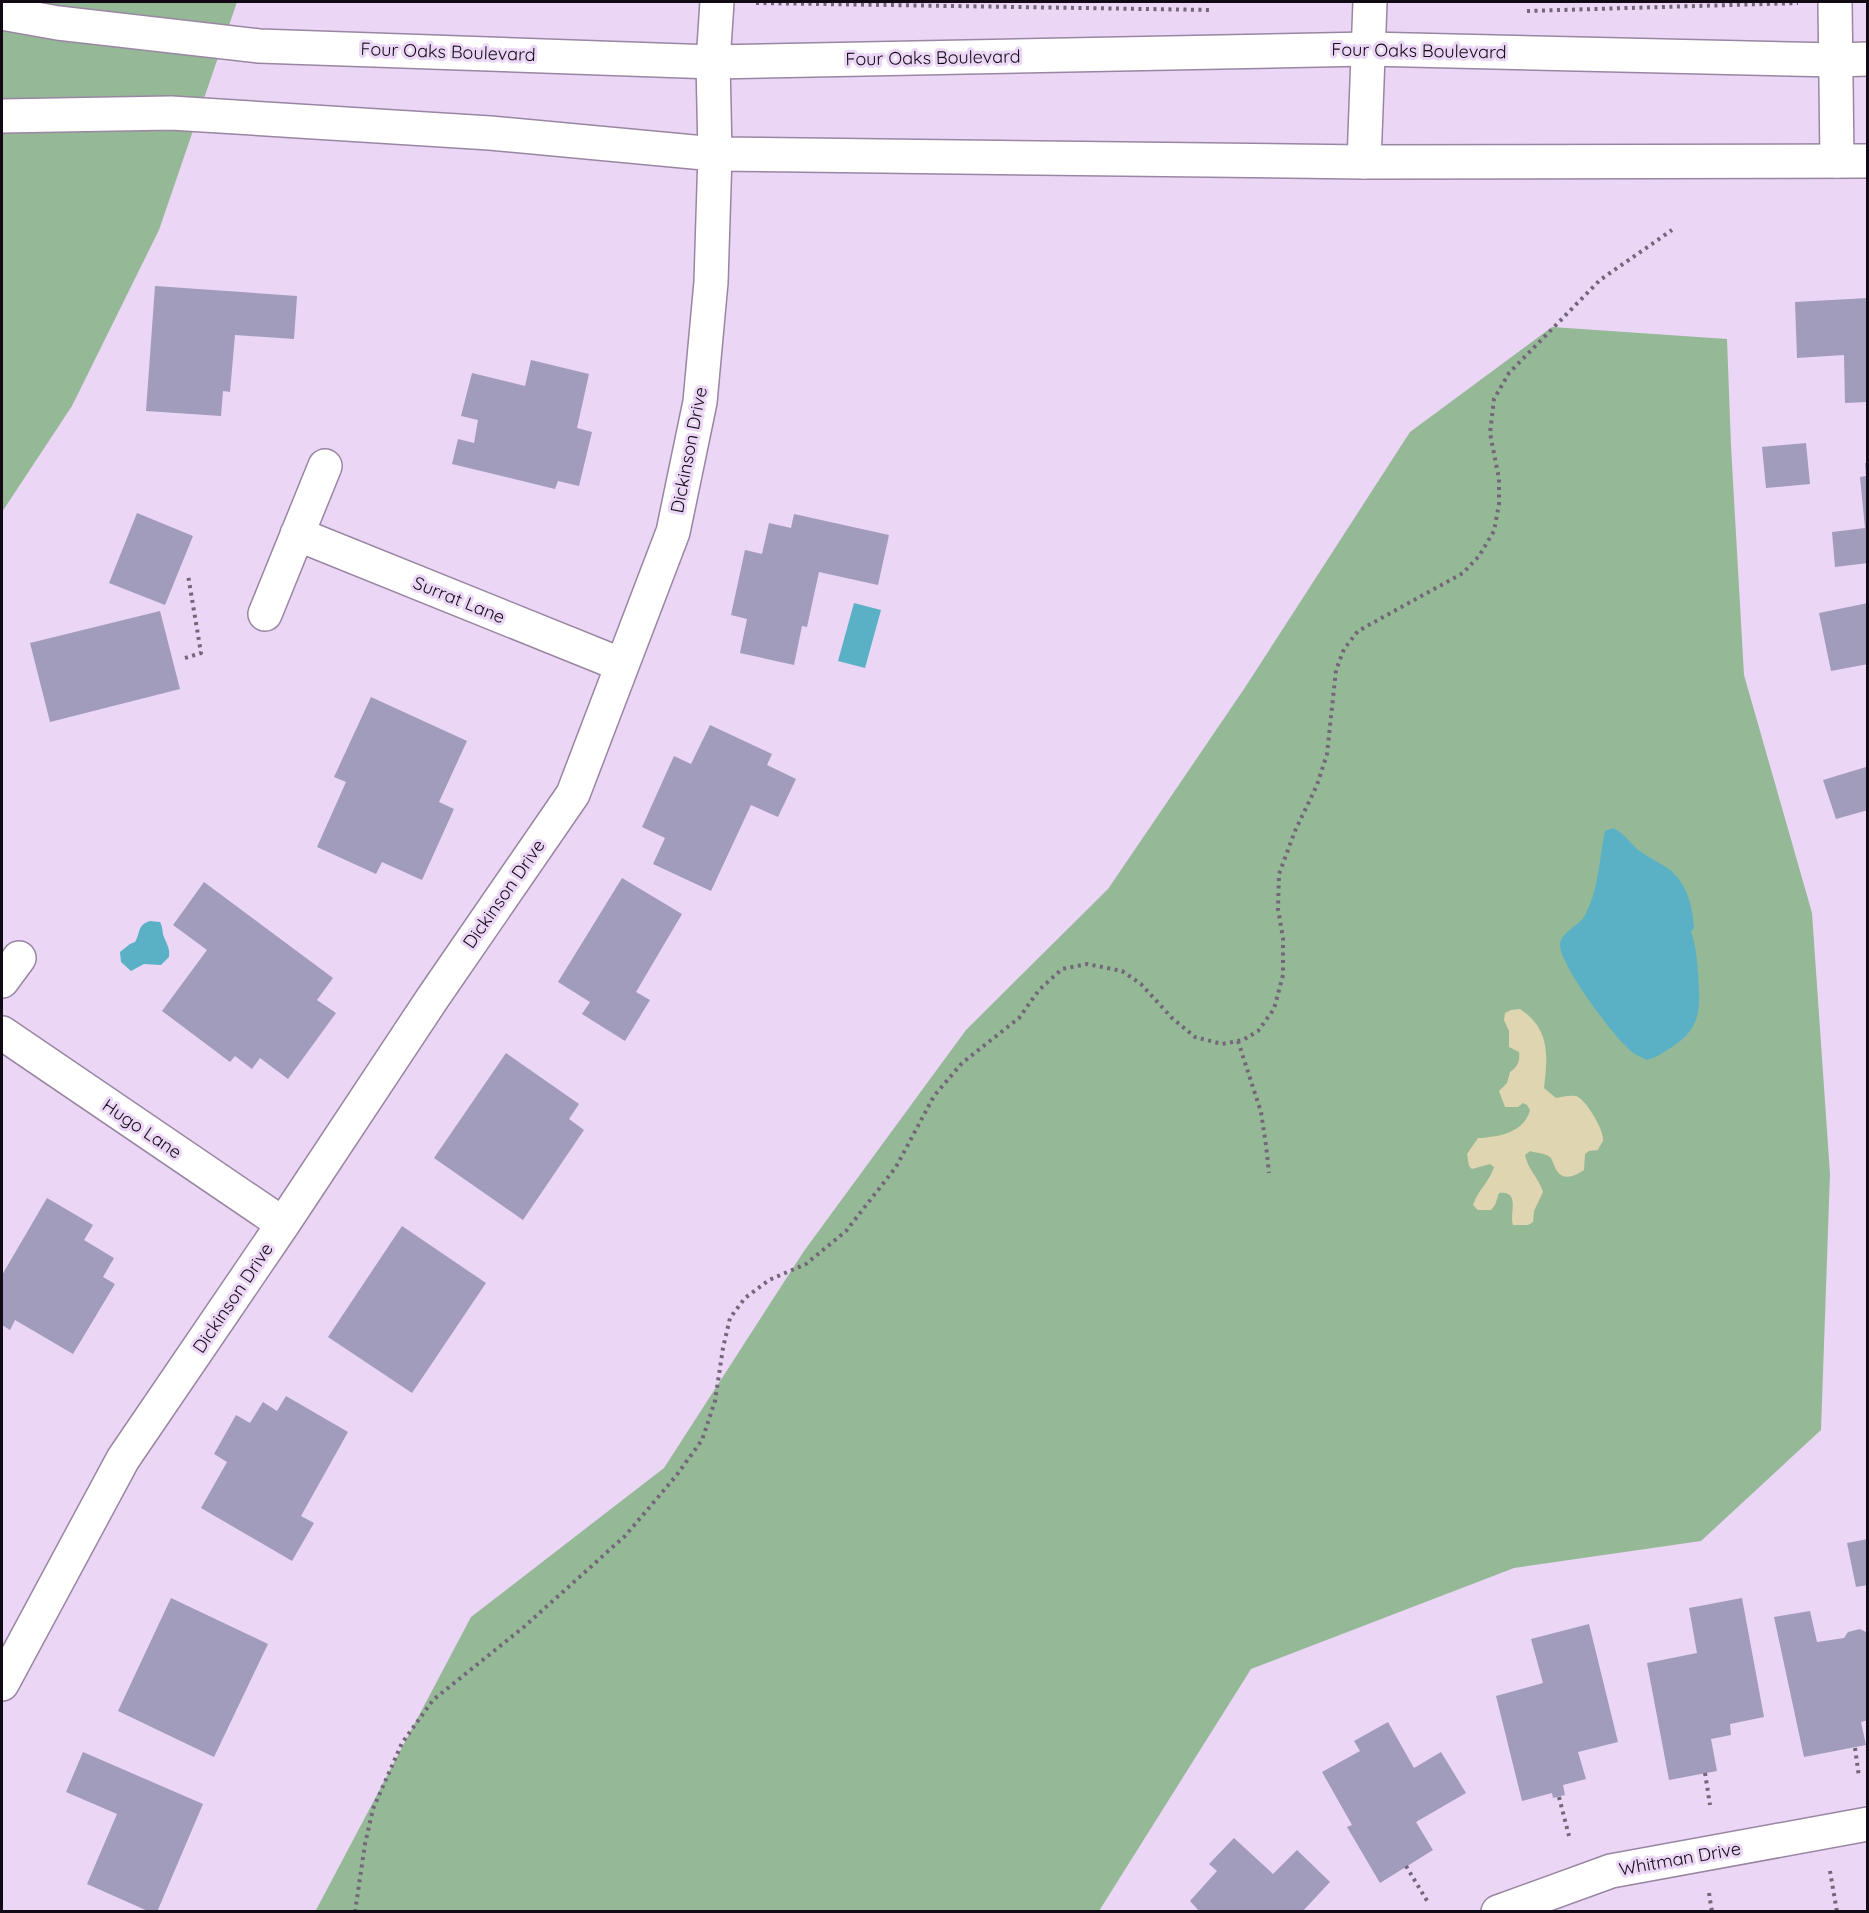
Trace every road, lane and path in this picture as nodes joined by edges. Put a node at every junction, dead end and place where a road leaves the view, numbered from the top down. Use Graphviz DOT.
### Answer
graph roads {
  1 [pos="717,2"];
  2 [pos="766,2"];
  3 [pos="1370,2"];
  4 [pos="1807,2"];
  5 [pos="1835,2"];
  6 [pos="1222,11"];
  7 [pos="1520,11"];
  8 [pos="2,14"];
  9 [pos="1368,49"];
  10 [pos="1852,59"];
  11 [pos="713,62"];
  12 [pos="2,116"];
  13 [pos="715,154"];
  14 [pos="1852,161"];
  15 [pos="1364,162"];
  16 [pos="1672,230"];
  17 [pos="325,466"];
  18 [pos="297,534"];
  19 [pos="188,575"];
  20 [pos="265,614"];
  21 [pos="185,657"];
  22 [pos="622,665"];
  23 [pos="2,1033"];
  24 [pos="1238,1041"];
  25 [pos="1269,1173"];
  26 [pos="283,1224"];
  27 [pos="2,1684"];
  28 [pos="1855,1748"];
  29 [pos="1705,1773"];
  30 [pos="1859,1777"];
  31 [pos="1559,1797"];
  32 [pos="1710,1804"];
  33 [pos="1868,1824"];
  34 [pos="1569,1836"];
  35 [pos="1406,1866"];
  36 [pos="1830,1871"];
  37 [pos="1709,1893"];
  38 [pos="1429,1904"];
  39 [pos="355,1911"];
  40 [pos="1498,1911"];
  41 [pos="1712,1911"];
  42 [pos="1837,1911"];
  1 -- 2 [label="path"];
  1 -- 11 [label="street, Dickinson Drive"];
  2 -- 6 [label="path"];
  3 -- 9 [label="street"];
  4 -- 7 [label="path"];
  5 -- 10 [label="street"];
  8 -- 11 [label="street, Four Oaks Boulevard"];
  9 -- 10 [label="street, Four Oaks Boulevard"];
  9 -- 11 [label="street, Four Oaks Boulevard"];
  9 -- 15 [label="street"];
  10 -- 14 [label="street"];
  11 -- 13 [label="street, Dickinson Drive"];
  12 -- 13 [label="street"];
  13 -- 15 [label="street"];
  13 -- 22 [label="street, Dickinson Drive"];
  14 -- 15 [label="street"];
  16 -- 24 [label="path"];
  17 -- 18 [label="street"];
  18 -- 20 [label="street"];
  18 -- 22 [label="street, Surrat Lane"];
  19 -- 21 [label="path"];
  22 -- 26 [label="street, Dickinson Drive"];
  23 -- 26 [label="street, Hugo Lane"];
  24 -- 25 [label="path"];
  24 -- 39 [label="path"];
  26 -- 27 [label="street, Dickinson Drive"];
  28 -- 30 [label="path"];
  29 -- 32 [label="path"];
  31 -- 34 [label="path"];
  33 -- 40 [label="street, Whitman Drive"];
  35 -- 38 [label="path"];
  36 -- 42 [label="path"];
  37 -- 41 [label="path"];
}
